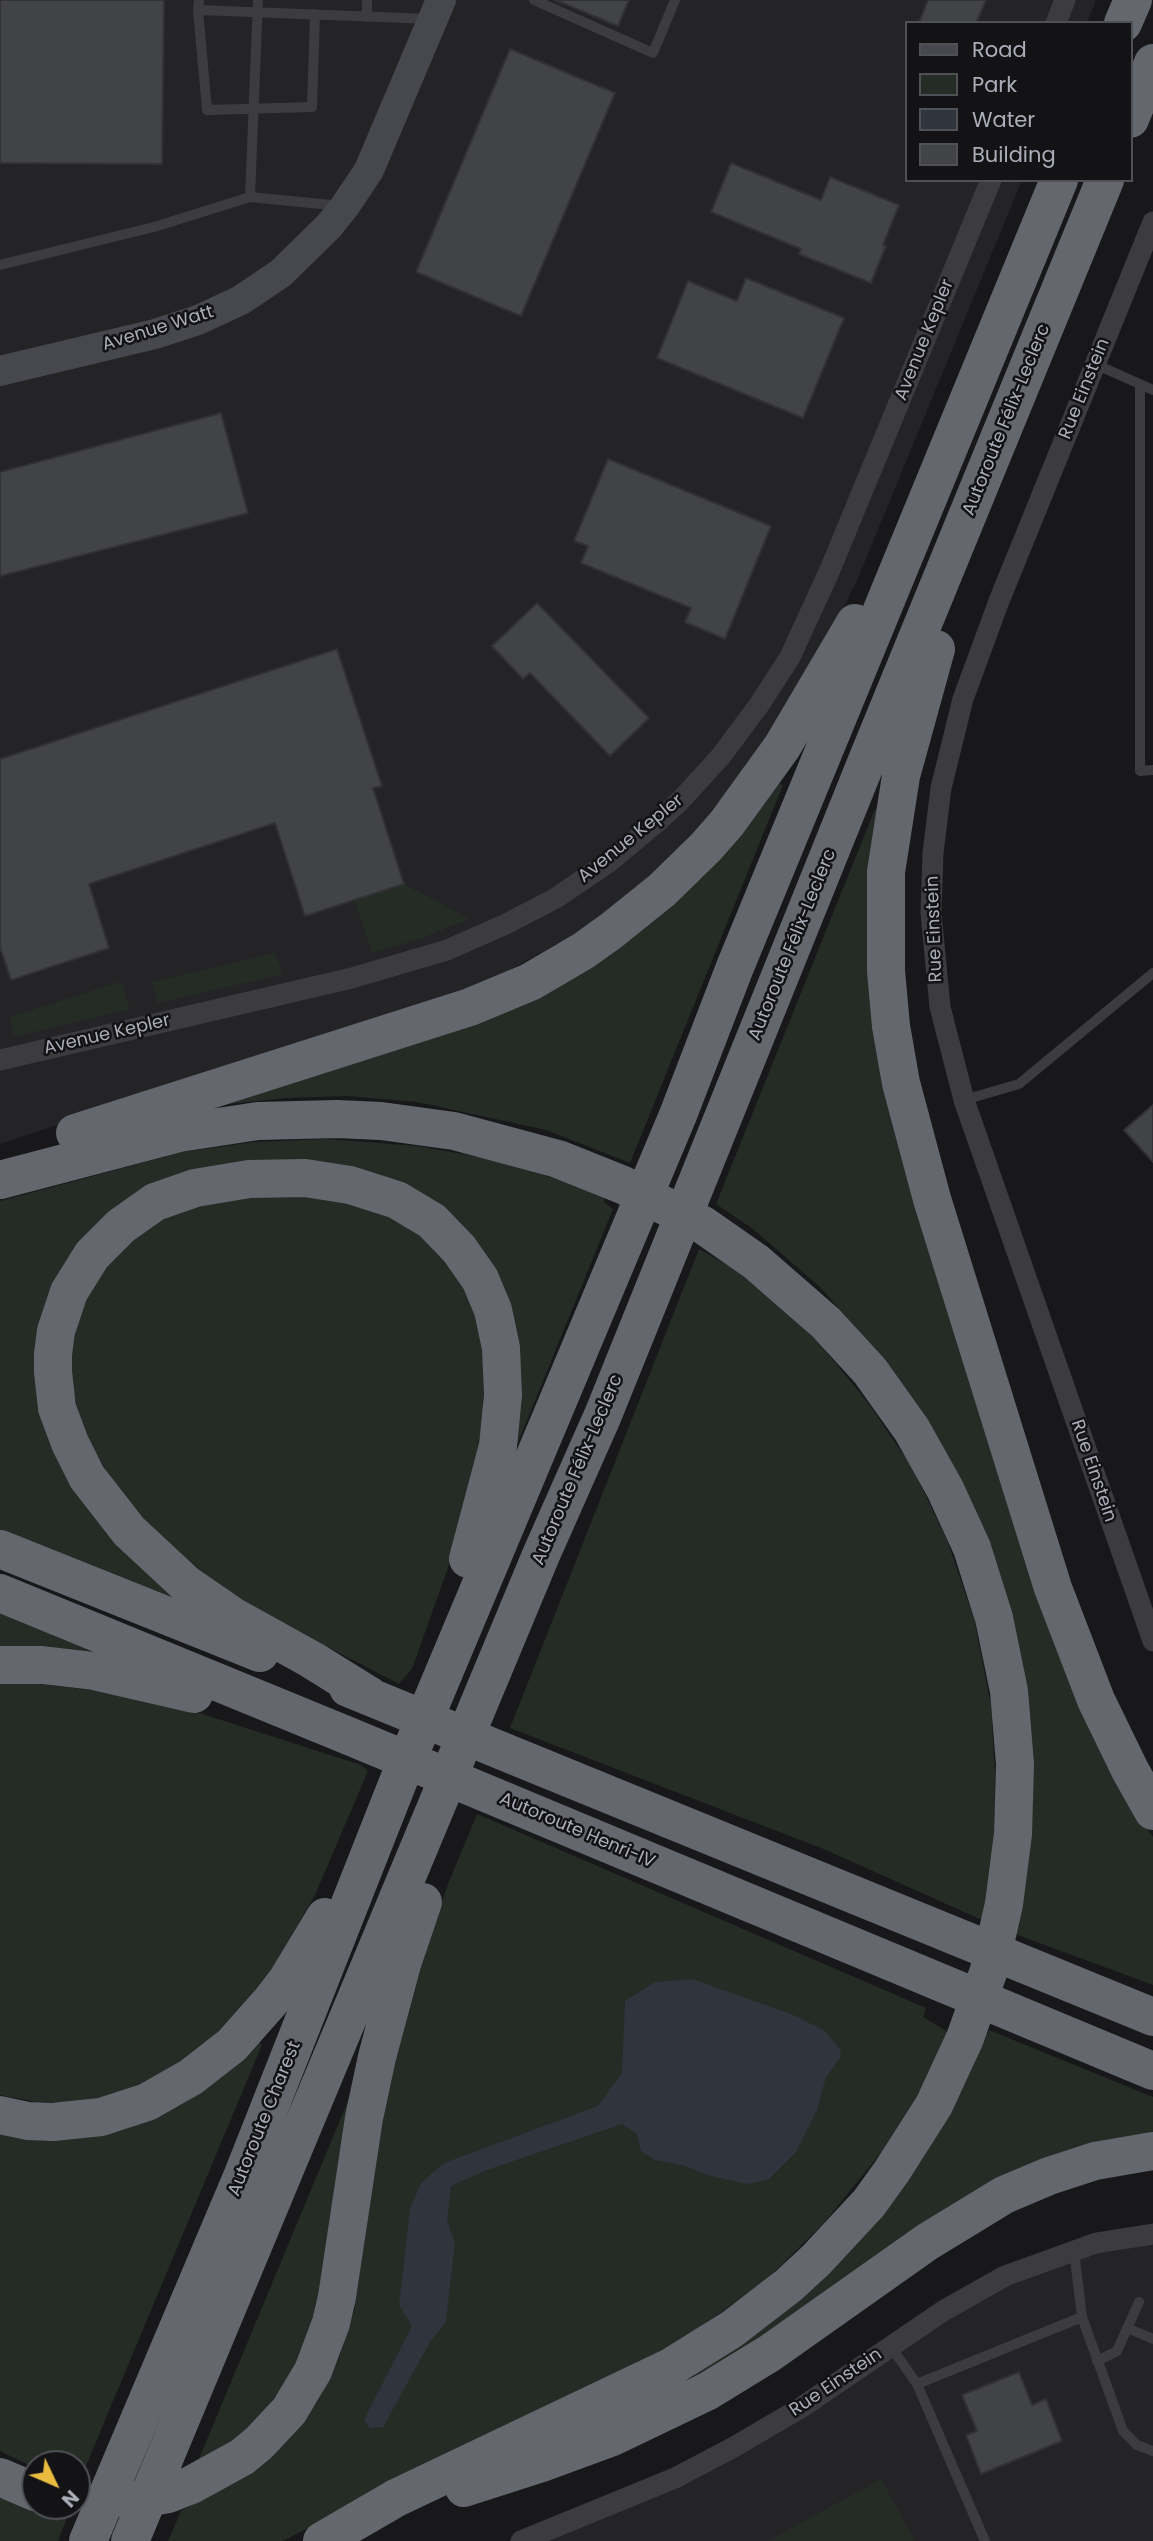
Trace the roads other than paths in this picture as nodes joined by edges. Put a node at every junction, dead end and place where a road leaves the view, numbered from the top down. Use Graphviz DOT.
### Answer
graph roads {
  1 [pos="258,0"];
  2 [pos="367,0"];
  3 [pos="534,0"];
  4 [pos="675,0"];
  5 [pos="1065,0"];
  6 [pos="1133,0"];
  7 [pos="199,5"];
  8 [pos="437,10"];
  9 [pos="257,12"];
  10 [pos="315,15"];
  11 [pos="367,17"];
  12 [pos="1057,21"];
  13 [pos="1124,21"];
  14 [pos="1153,63"];
  15 [pos="254,110"];
  16 [pos="1132,114"];
  17 [pos="990,182"];
  18 [pos="1058,182"];
  19 [pos="1104,182"];
  20 [pos="250,197"];
  21 [pos="345,206"];
  22 [pos="1153,222"];
  23 [pos="0,265"];
  24 [pos="1095,364"];
  25 [pos="0,371"];
  26 [pos="1140,386"];
  27 [pos="1153,390"];
  28 [pos="987,468"];
  29 [pos="927,500"];
  30 [pos="1140,638"];
  31 [pos="1153,638"];
  32 [pos="1153,770"];
  33 [pos="1153,973"];
  34 [pos="0,1060"];
  35 [pos="964,1100"];
  36 [pos="0,1157"];
  37 [pos="0,1180"];
  38 [pos="0,1549"];
  39 [pos="0,1593"];
  40 [pos="1153,1641"];
  41 [pos="0,1665"];
  42 [pos="437,1688"];
  43 [pos="370,1696"];
  44 [pos="487,1712"];
  45 [pos="356,1739"];
  46 [pos="393,1795"];
  47 [pos="451,1800"];
  48 [pos="1153,1811"];
  49 [pos="1153,2015"];
  50 [pos="1153,2071"];
  51 [pos="0,2115"];
  52 [pos="1153,2151"];
  53 [pos="1153,2234"];
  54 [pos="1074,2251"];
  55 [pos="1139,2302"];
  56 [pos="1082,2316"];
  57 [pos="1127,2328"];
  58 [pos="1153,2339"];
  59 [pos="891,2347"];
  60 [pos="1097,2361"];
  61 [pos="917,2384"];
  62 [pos="1153,2451"];
  63 [pos="91,2502"];
  64 [pos="557,2535"];
  65 [pos="88,2541"];
  66 [pos="130,2541"];
  67 [pos="325,2541"];
  68 [pos="521,2541"];
  69 [pos="985,2541"];
  1 -- 9 [label="lane"];
  2 -- 11 [label="lane"];
  3 -- 4 [label="lane"];
  5 -- 12 [label="street"];
  6 -- 13 [label="highway"];
  7 -- 9 [label="lane"];
  7 -- 15 [label="lane"];
  8 -- 11 [label="lane"];
  8 -- 21 [label="street, Avenue Watt"];
  9 -- 10 [label="lane"];
  9 -- 15 [label="lane"];
  10 -- 11 [label="lane"];
  10 -- 15 [label="lane"];
  14 -- 16 [label="highway"];
  15 -- 20 [label="lane"];
  17 -- 34 [label="street, Avenue Kepler"];
  18 -- 29 [label="highway"];
  19 -- 28 [label="highway, Autoroute Félix-Leclerc"];
  20 -- 21 [label="lane"];
  20 -- 23 [label="lane"];
  21 -- 25 [label="street, Avenue Watt"];
  22 -- 24 [label="street, Rue Einstein"];
  24 -- 26 [label="lane"];
  24 -- 35 [label="street, Rue Einstein"];
  26 -- 27 [label="lane"];
  26 -- 30 [label="lane"];
  28 -- 44 [label="highway, Autoroute Félix-Leclerc"];
  28 -- 48 [label="highway"];
  29 -- 36 [label="highway"];
  29 -- 42 [label="highway"];
  30 -- 31 [label="lane"];
  30 -- 32 [label="lane"];
  33 -- 35 [label="lane"];
  35 -- 40 [label="street, Rue Einstein"];
  37 -- 67 [label="highway"];
  38 -- 43 [label="highway"];
  39 -- 45 [label="highway, Autoroute Henri-IV"];
  41 -- 45 [label="highway"];
  42 -- 43 [label="highway"];
  42 -- 46 [label="highway, Autoroute Charest"];
  43 -- 49 [label="highway"];
  44 -- 47 [label="highway, Autoroute Charest"];
  45 -- 50 [label="highway, Autoroute Henri-IV"];
  46 -- 51 [label="highway"];
  46 -- 65 [label="highway, Autoroute Charest"];
  47 -- 63 [label="highway"];
  47 -- 66 [label="highway, Autoroute Charest"];
  52 -- 67 [label="highway"];
  53 -- 54 [label="street, Rue Einstein"];
  54 -- 56 [label="lane"];
  54 -- 59 [label="street, Rue Einstein"];
  55 -- 57 [label="lane"];
  56 -- 60 [label="lane"];
  56 -- 61 [label="lane"];
  57 -- 58 [label="lane"];
  57 -- 60 [label="lane"];
  59 -- 61 [label="lane"];
  59 -- 64 [label="street, Rue Einstein"];
  60 -- 62 [label="lane"];
  61 -- 69 [label="lane"];
  64 -- 68 [label="street, Rue Einstein"];
}
